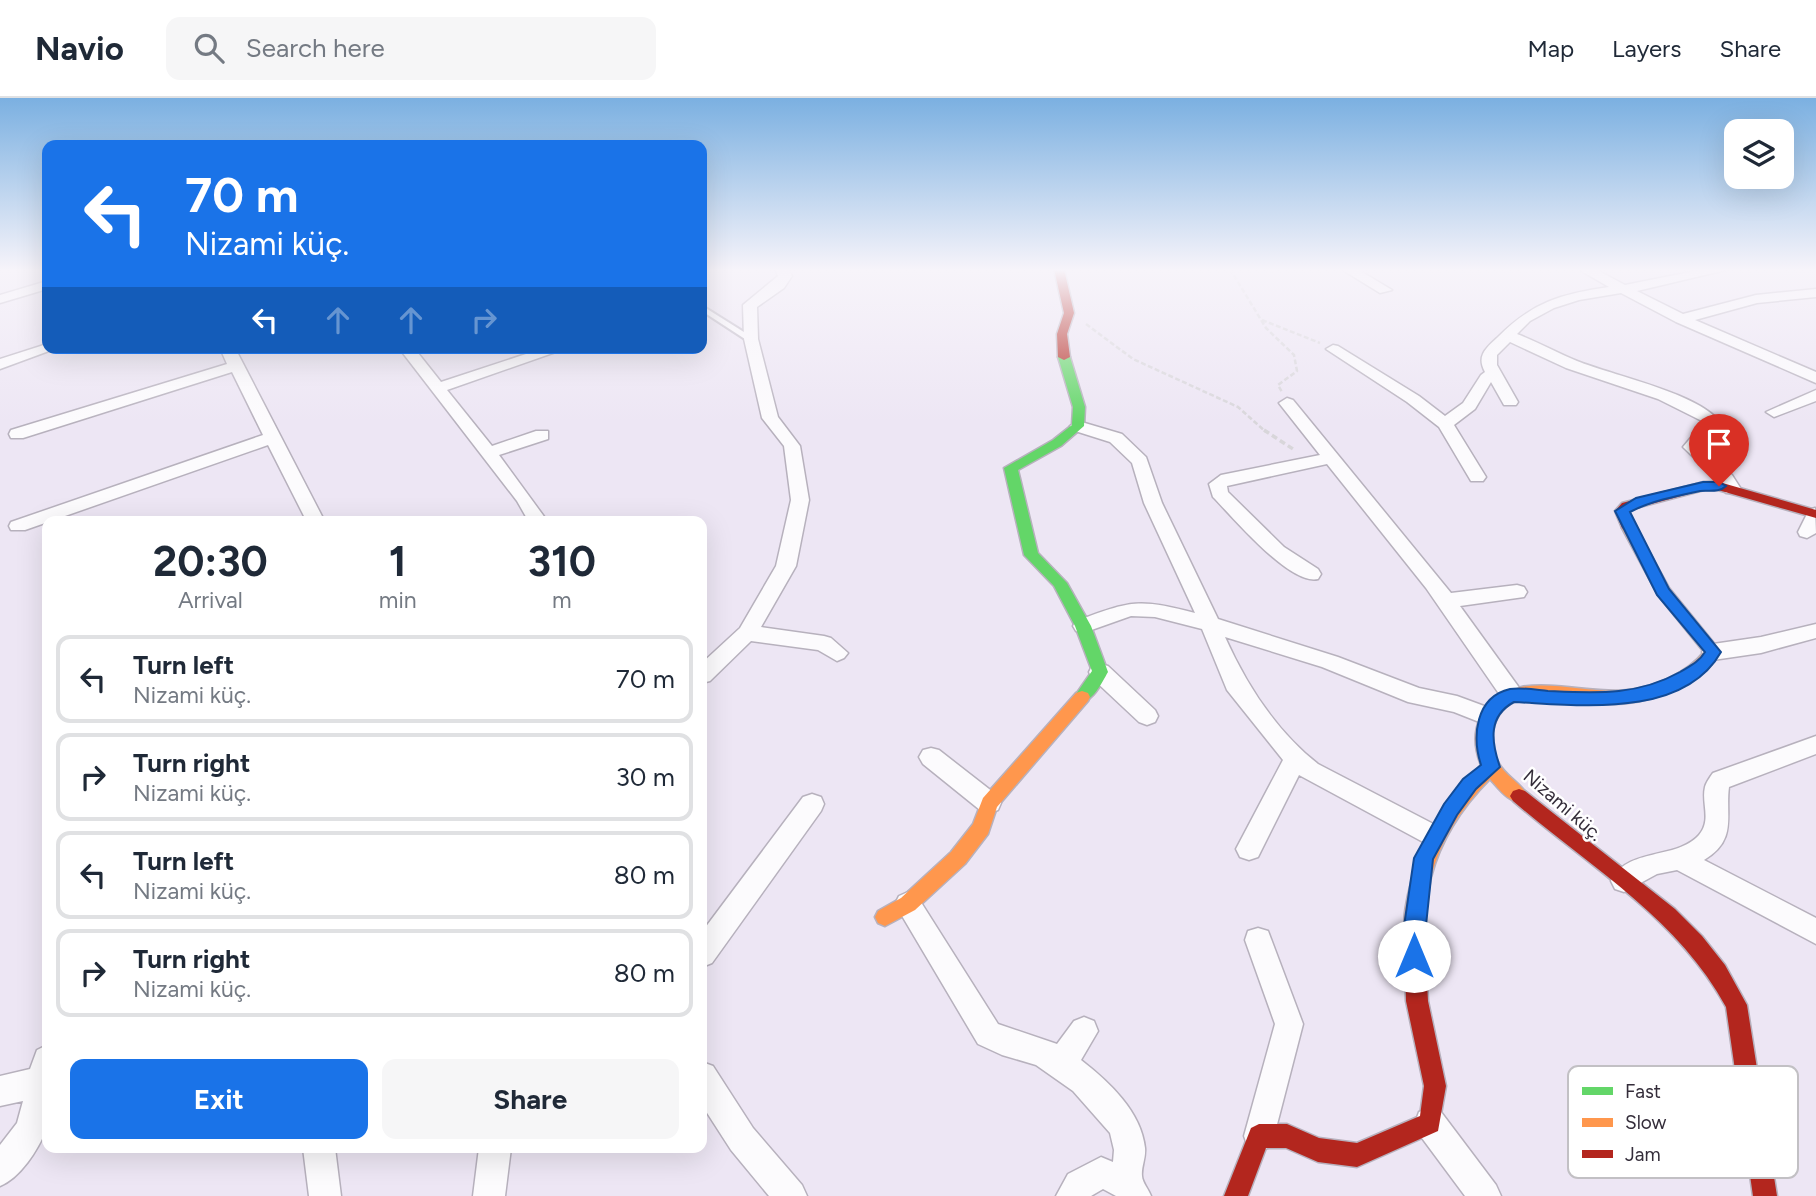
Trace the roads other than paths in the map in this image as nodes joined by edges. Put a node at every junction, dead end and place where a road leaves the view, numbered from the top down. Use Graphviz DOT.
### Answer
graph roads {
  1 [pos="721,320"];
  2 [pos="750,320"];
  3 [pos="1067,320"];
  4 [pos="1523,320"];
  5 [pos="1684,320"];
  6 [pos="1507,336"];
  7 [pos="751,339"];
  8 [pos="1333,349"];
  9 [pos="42,351"];
  10 [pos="230,354"];
  11 [pos="411,354"];
  12 [pos="542,354"];
  13 [pos="0,364"];
  14 [pos="236,366"];
  15 [pos="1494,374"];
  16 [pos="1816,378"];
  17 [pos="438,388"];
  18 [pos="1816,395"];
  19 [pos="1510,402"];
  20 [pos="1287,403"];
  21 [pos="1774,412"];
  22 [pos="1445,424"];
  23 [pos="1079,426"];
  24 [pos="17,434"];
  25 [pos="542,435"];
  26 [pos="275,437"];
  27 [pos="489,453"];
  28 [pos="1329,458"];
  29 [pos="1478,477"];
  30 [pos="1732,489"];
  31 [pos="1816,514"];
  32 [pos="47,516"];
  33 [pos="313,516"];
  34 [pos="536,516"];
  35 [pos="42,518"];
  36 [pos="18,526"];
  37 [pos="1807,531"];
  38 [pos="1311,574"];
  39 [pos="1517,592"];
  40 [pos="1446,601"];
  41 [pos="1209,624"];
  42 [pos="1083,626"];
  43 [pos="1816,631"];
  44 [pos="747,633"];
  45 [pos="1713,652"];
  46 [pos="837,653"];
  47 [pos="707,670"];
  48 [pos="1100,672"];
  49 [pos="1512,695"];
  50 [pos="1147,716"];
  51 [pos="1487,716"];
  52 [pos="1816,745"];
  53 [pos="930,757"];
  54 [pos="1295,759"];
  55 [pos="1491,767"];
  56 [pos="989,803"];
  57 [pos="812,804"];
  58 [pos="1434,836"];
  59 [pos="1250,849"];
  60 [pos="1679,859"];
  61 [pos="1624,881"];
  62 [pos="897,911"];
  63 [pos="1816,932"];
  64 [pos="1258,940"];
  65 [pos="707,947"];
  66 [pos="1084,1031"];
  67 [pos="1062,1062"];
  68 [pos="1745,1066"];
  69 [pos="42,1073"];
  70 [pos="707,1086"];
  71 [pos="42,1087"];
  72 [pos="0,1091"];
  73 [pos="1430,1123"];
  74 [pos="1259,1136"];
  75 [pos="320,1153"];
  76 [pos="494,1153"];
  77 [pos="0,1170"];
  78 [pos="1762,1178"];
  79 [pos="1130,1189"];
  80 [pos="325,1196"];
  81 [pos="489,1196"];
  82 [pos="791,1196"];
  83 [pos="1072,1196"];
  84 [pos="1236,1196"];
  85 [pos="1485,1196"];
  86 [pos="1765,1196"];
  1 -- 7 [label="lane"];
  2 -- 7 [label="street"];
  3 -- 23 [label="street"];
  4 -- 6 [label="street"];
  5 -- 16 [label="street"];
  6 -- 15 [label="street"];
  6 -- 30 [label="street"];
  7 -- 44 [label="street"];
  8 -- 22 [label="street"];
  9 -- 13 [label="street"];
  10 -- 14 [label="street"];
  11 -- 17 [label="street"];
  12 -- 17 [label="street"];
  14 -- 24 [label="street"];
  14 -- 26 [label="street"];
  15 -- 19 [label="street"];
  15 -- 22 [label="street"];
  17 -- 27 [label="street"];
  18 -- 21 [label="street"];
  20 -- 28 [label="street"];
  22 -- 29 [label="street"];
  23 -- 41 [label="street"];
  23 -- 42 [label="street"];
  25 -- 27 [label="street"];
  26 -- 32 [label="street"];
  26 -- 33 [label="street"];
  27 -- 34 [label="street"];
  28 -- 38 [label="street"];
  28 -- 40 [label="street"];
  30 -- 31 [label="street"];
  30 -- 45 [label="street"];
  31 -- 37 [label="street"];
  35 -- 36 [label="street"];
  39 -- 40 [label="street"];
  40 -- 49 [label="street"];
  41 -- 42 [label="street"];
  41 -- 51 [label="street"];
  41 -- 54 [label="street"];
  42 -- 48 [label="street"];
  43 -- 45 [label="street"];
  44 -- 46 [label="street"];
  44 -- 47 [label="street"];
  45 -- 49 [label="street"];
  48 -- 50 [label="street"];
  48 -- 56 [label="street"];
  49 -- 51 [label="street"];
  51 -- 55 [label="street"];
  52 -- 60 [label="street"];
  53 -- 56 [label="street"];
  54 -- 58 [label="street"];
  54 -- 59 [label="street"];
  55 -- 58 [label="street"];
  55 -- 61 [label="street, Nizami küç."];
  56 -- 62 [label="street"];
  57 -- 65 [label="street"];
  58 -- 73 [label="street"];
  60 -- 61 [label="street"];
  60 -- 63 [label="street"];
  61 -- 68 [label="street, Nizami küç."];
  62 -- 67 [label="street"];
  64 -- 74 [label="street"];
  66 -- 67 [label="street"];
  67 -- 79 [label="street"];
  69 -- 72 [label="street"];
  70 -- 82 [label="street"];
  71 -- 77 [label="street"];
  73 -- 74 [label="street"];
  73 -- 85 [label="street"];
  74 -- 84 [label="street"];
  75 -- 80 [label="street"];
  76 -- 81 [label="street"];
  78 -- 86 [label="street, Nizami küç."];
  79 -- 83 [label="street"];
}
